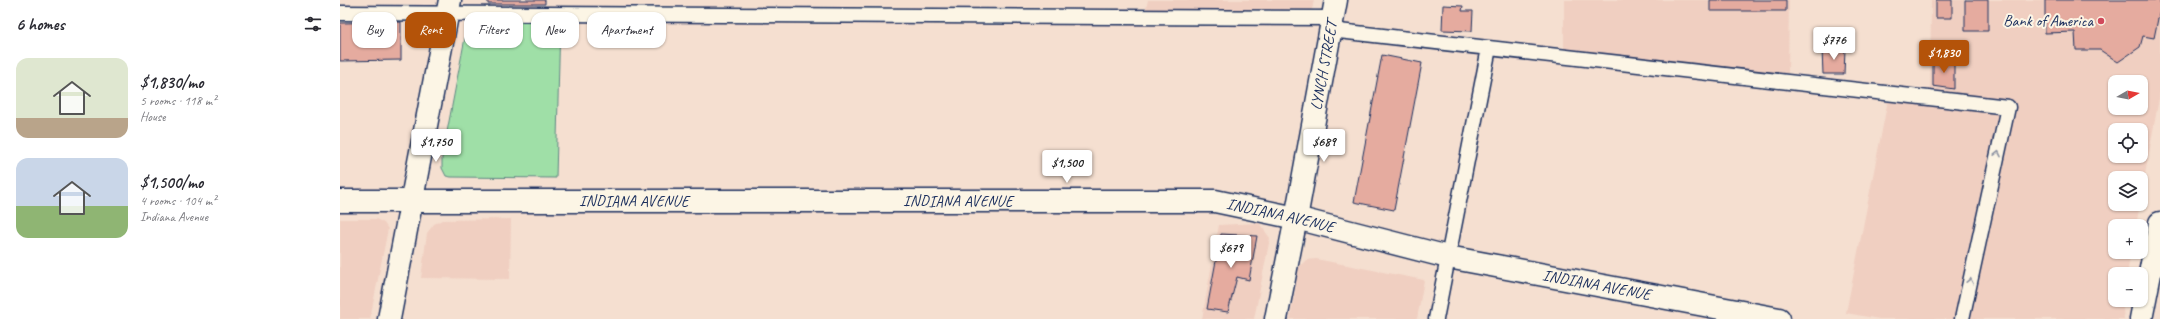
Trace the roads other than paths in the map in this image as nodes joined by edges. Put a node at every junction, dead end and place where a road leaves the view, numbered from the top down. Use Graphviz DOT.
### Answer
graph roads {
  1 [pos="449,6"];
  2 [pos="340,13"];
  3 [pos="1333,16"];
  4 [pos="1489,48"];
  5 [pos="340,201"];
  6 [pos="412,201"];
  7 [pos="1296,218"];
  8 [pos="2160,222"];
  9 [pos="1448,257"];
  10 [pos="390,319"];
  11 [pos="1276,319"];
  12 [pos="1436,319"];
  13 [pos="1779,319"];
  14 [pos="1962,319"];
  15 [pos="2141,319"];
  1 -- 2 [label="lane"];
  1 -- 3 [label="lane"];
  1 -- 6 [label="street"];
  3 -- 4 [label="lane"];
  3 -- 7 [label="street, LYNCH STREET"];
  4 -- 9 [label="lane"];
  14 -- 4 [label="lane, one-way"];
  5 -- 6 [label="street, INDIANA AVENUE"];
  6 -- 7 [label="street, INDIANA AVENUE"];
  6 -- 10 [label="street"];
  7 -- 9 [label="street, INDIANA AVENUE"];
  7 -- 11 [label="street, LYNCH STREET"];
  8 -- 15 [label="street"];
  9 -- 12 [label="lane"];
  9 -- 13 [label="street, INDIANA AVENUE"];
}
